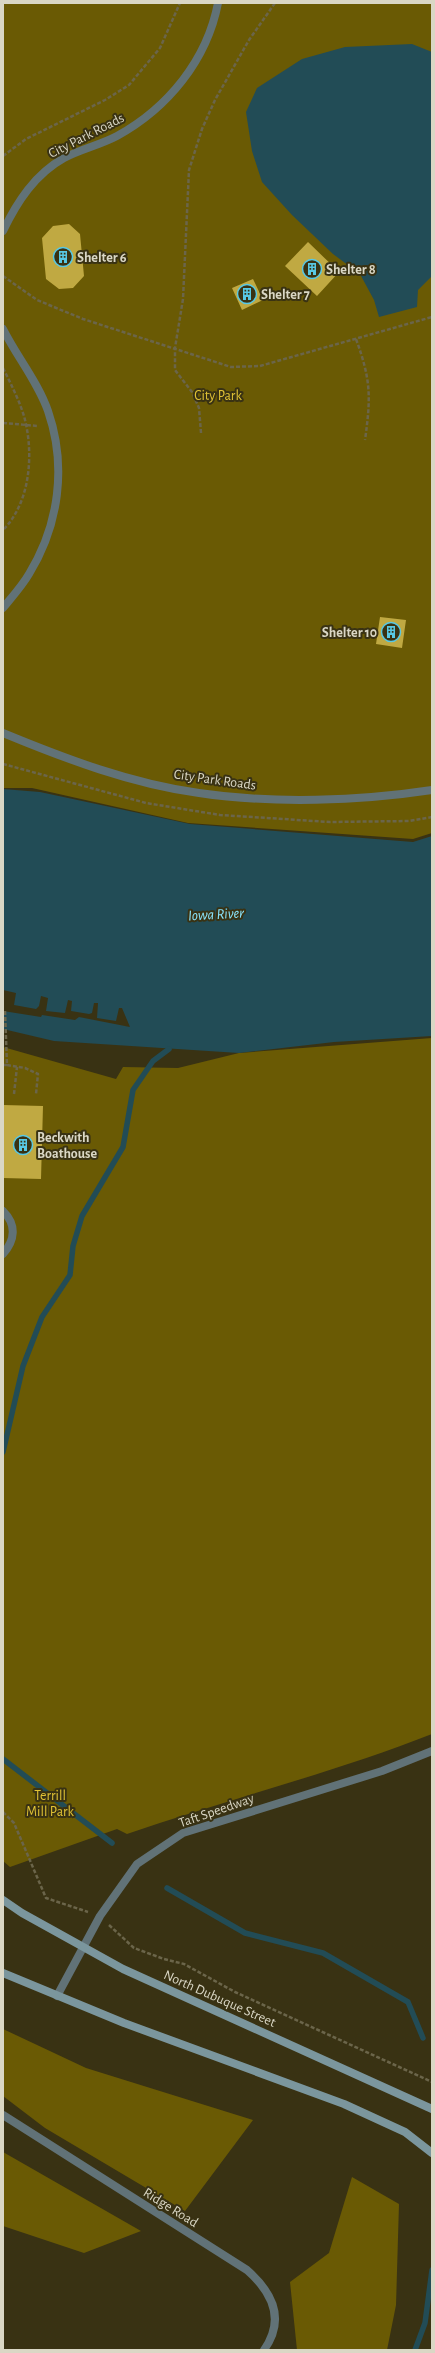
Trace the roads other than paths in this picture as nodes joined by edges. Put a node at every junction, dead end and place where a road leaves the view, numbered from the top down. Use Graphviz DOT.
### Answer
graph roads {
  1 [pos="218,3"];
  2 [pos="3,231"];
  3 [pos="3,329"];
  4 [pos="3,608"];
  5 [pos="3,733"];
  6 [pos="432,790"];
  7 [pos="3,1211"];
  8 [pos="3,1254"];
  9 [pos="432,1751"];
  10 [pos="3,1900"];
  11 [pos="84,1947"];
  12 [pos="3,1973"];
  13 [pos="57,1996"];
  14 [pos="432,2109"];
  15 [pos="3,2116"];
  16 [pos="432,2152"];
  17 [pos="264,2350"];
  1 -- 2 [label="street, City Park Roads"];
  3 -- 4 [label="street"];
  5 -- 6 [label="street, City Park Roads"];
  7 -- 8 [label="street"];
  9 -- 11 [label="street, Taft Speedway"];
  10 -- 11 [label="main road, North Dubuque Street"];
  11 -- 13 [label="street, Taft Speedway"];
  11 -- 14 [label="main road, North Dubuque Street"];
  12 -- 13 [label="main road"];
  13 -- 16 [label="main road"];
  15 -- 17 [label="street, Ridge Road"];
}
